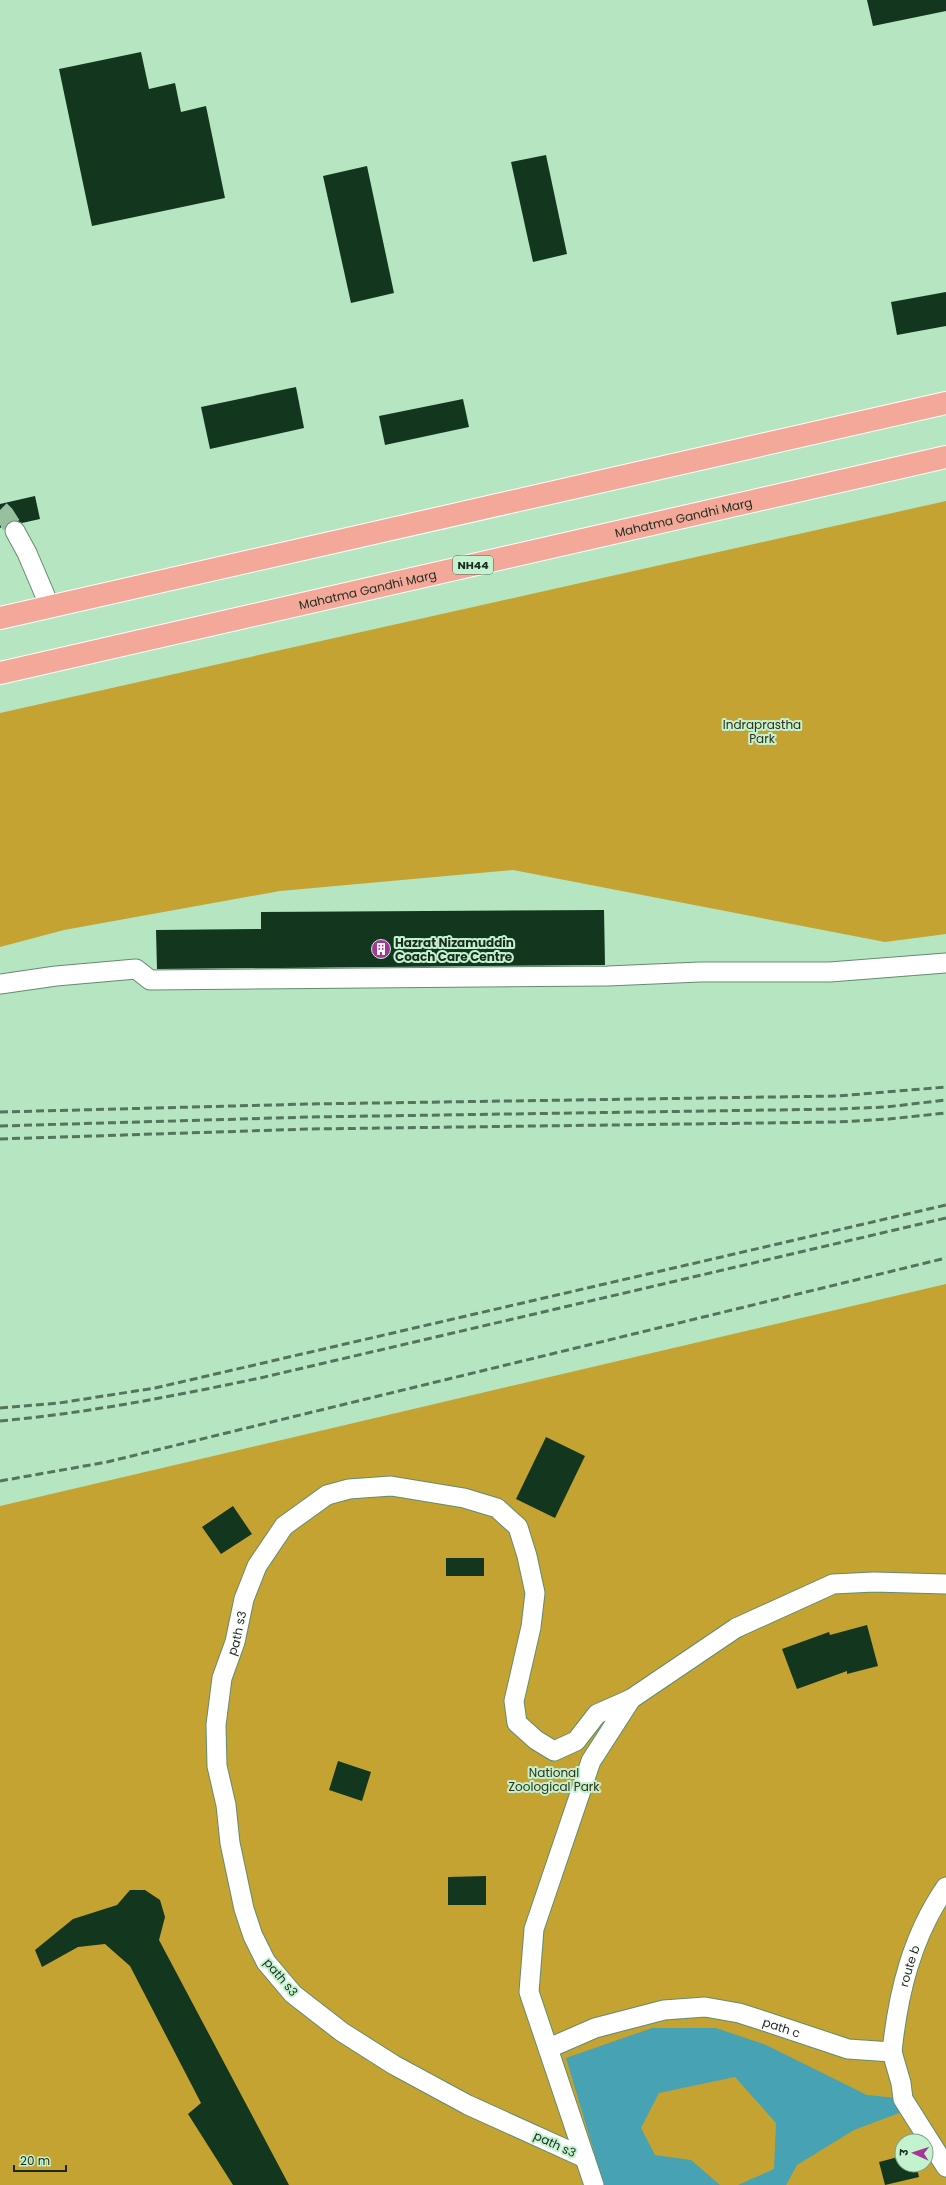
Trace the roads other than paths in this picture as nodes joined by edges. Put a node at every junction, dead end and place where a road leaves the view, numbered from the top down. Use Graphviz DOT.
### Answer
graph roads {
  1 [pos="946,403"];
  2 [pos="946,457"];
  3 [pos="15,531"];
  4 [pos="50,607"];
  5 [pos="0,618"];
  6 [pos="0,673"];
  7 [pos="946,963"];
  8 [pos="0,984"];
  9 [pos="946,1584"];
  10 [pos="632,1699"];
  11 [pos="946,1887"];
  12 [pos="549,2048"];
  13 [pos="892,2052"];
  14 [pos="585,2158"];
  15 [pos="946,2167"];
  16 [pos="594,2185"];
  1 -- 4 [label="highway"];
  2 -- 6 [label="highway, Mahatma Gandhi Marg / NH44"];
  3 -- 4 [label="street"];
  4 -- 5 [label="highway"];
  7 -- 8 [label="street"];
  9 -- 10 [label="street"];
  10 -- 12 [label="street"];
  10 -- 14 [label="street, path s3"];
  11 -- 13 [label="street, route b"];
  12 -- 13 [label="street, path c"];
  12 -- 14 [label="street"];
  13 -- 15 [label="street"];
  14 -- 16 [label="street"];
}
